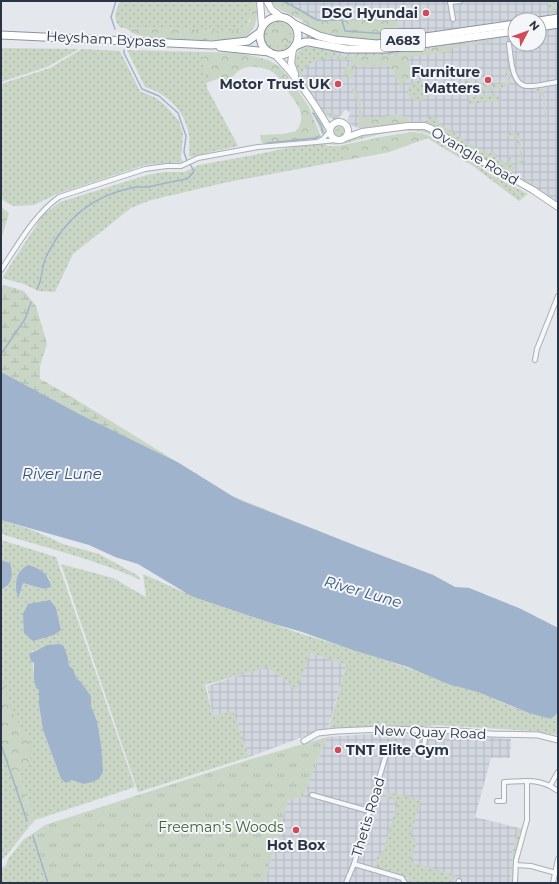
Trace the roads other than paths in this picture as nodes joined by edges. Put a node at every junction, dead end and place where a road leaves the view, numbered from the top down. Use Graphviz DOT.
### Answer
graph roads {
  1 [pos="260,1"];
  2 [pos="267,1"];
  3 [pos="460,1"];
  4 [pos="450,2"];
  5 [pos="280,16"];
  6 [pos="558,18"];
  7 [pos="453,19"];
  8 [pos="547,20"];
  9 [pos="294,24"];
  10 [pos="558,24"];
  11 [pos="507,25"];
  12 [pos="547,26"];
  13 [pos="260,30"];
  14 [pos="507,32"];
  15 [pos="1,35"];
  16 [pos="212,45"];
  17 [pos="294,47"];
  18 [pos="510,52"];
  19 [pos="272,54"];
  20 [pos="296,80"];
  21 [pos="558,82"];
  22 [pos="316,108"];
  23 [pos="336,122"];
  24 [pos="347,126"];
  25 [pos="330,130"];
  26 [pos="362,132"];
  27 [pos="345,138"];
  28 [pos="337,140"];
  29 [pos="317,142"];
  30 [pos="558,207"];
  31 [pos="1,270"];
  32 [pos="558,296"];
  33 [pos="535,360"];
  34 [pos="418,729"];
  35 [pos="426,730"];
  36 [pos="558,740"];
  37 [pos="304,741"];
  38 [pos="417,750"];
  39 [pos="558,772"];
  40 [pos="527,781"];
  41 [pos="550,786"];
  42 [pos="558,791"];
  43 [pos="312,795"];
  44 [pos="497,801"];
  45 [pos="369,811"];
  46 [pos="558,859"];
  47 [pos="354,864"];
  48 [pos="516,865"];
  49 [pos="557,868"];
  50 [pos="556,874"];
  51 [pos="405,882"];
  52 [pos="346,883"];
  53 [pos="515,883"];
  54 [pos="553,883"];
  1 -- 13 [label="main road"];
  2 -- 5 [label="main road"];
  3 -- 4 [label="street"];
  4 -- 7 [label="street"];
  5 -- 9 [label="highway, A683"];
  5 -- 13 [label="highway, A683"];
  6 -- 8 [label="highway"];
  9 -- 11 [label="highway, A683"];
  9 -- 17 [label="highway"];
  10 -- 12 [label="highway"];
  13 -- 16 [label="highway, Heysham Bypass / A683"];
  13 -- 19 [label="highway"];
  14 -- 17 [label="highway, A683"];
  15 -- 16 [label="highway, Heysham Bypass / A683"];
  16 -- 19 [label="highway, Heysham Bypass / A683"];
  17 -- 19 [label="highway, A683"];
  17 -- 20 [label="main road"];
  18 -- 21 [label="street"];
  19 -- 20 [label="main road"];
  20 -- 22 [label="main road"];
  22 -- 23 [label="main road"];
  22 -- 25 [label="main road"];
  23 -- 24 [label="main road"];
  23 -- 25 [label="main road"];
  24 -- 26 [label="main road, Ovangle Road"];
  24 -- 27 [label="main road"];
  25 -- 28 [label="main road"];
  25 -- 29 [label="street"];
  26 -- 27 [label="main road, Ovangle Road"];
  26 -- 30 [label="main road, Ovangle Road"];
  27 -- 28 [label="main road"];
  28 -- 29 [label="street"];
  29 -- 31 [label="street"];
  32 -- 33 [label="street"];
  34 -- 35 [label="street, New Quay Road"];
  34 -- 37 [label="street, New Quay Road"];
  34 -- 38 [label="street"];
  35 -- 36 [label="street, New Quay Road"];
  35 -- 38 [label="street"];
  38 -- 45 [label="street, Thetis Road"];
  39 -- 41 [label="street"];
  40 -- 41 [label="street"];
  40 -- 44 [label="street"];
  40 -- 48 [label="street"];
  41 -- 42 [label="street"];
  43 -- 45 [label="street"];
  45 -- 47 [label="street, Thetis Road"];
  46 -- 49 [label="street"];
  47 -- 51 [label="street"];
  47 -- 52 [label="street, Thetis Road"];
  48 -- 50 [label="street"];
  48 -- 53 [label="street"];
  49 -- 50 [label="street"];
  50 -- 54 [label="street"];
}
